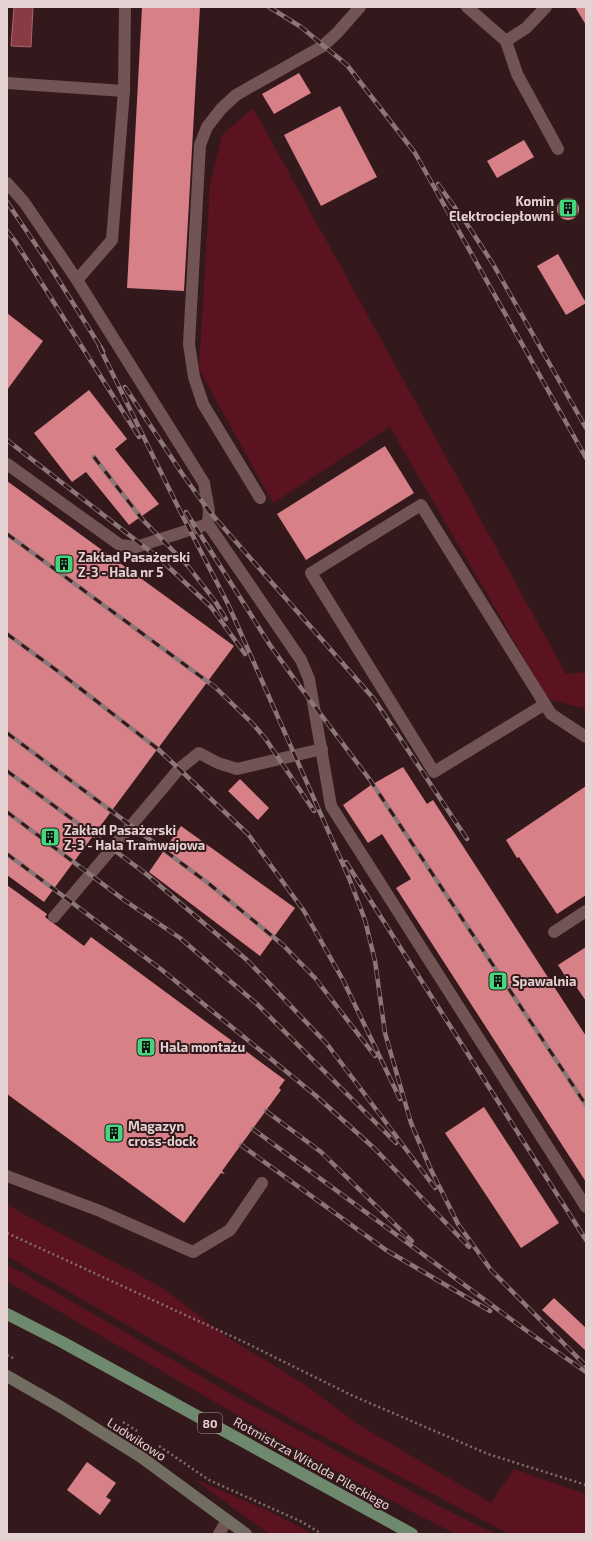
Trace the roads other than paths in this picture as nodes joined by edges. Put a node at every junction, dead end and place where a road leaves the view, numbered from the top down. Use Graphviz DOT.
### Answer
graph roads {
  1 [pos="125,7"];
  2 [pos="360,7"];
  3 [pos="467,7"];
  4 [pos="546,7"];
  5 [pos="506,41"];
  6 [pos="7,83"];
  7 [pos="124,91"];
  8 [pos="558,149"];
  9 [pos="7,183"];
  10 [pos="77,280"];
  11 [pos="7,464"];
  12 [pos="260,498"];
  13 [pos="208,524"];
  14 [pos="545,704"];
  15 [pos="586,737"];
  16 [pos="322,749"];
  17 [pos="586,911"];
  18 [pos="54,917"];
  19 [pos="554,932"];
  20 [pos="7,1176"];
  21 [pos="262,1183"];
  22 [pos="586,1207"];
  23 [pos="7,1314"];
  24 [pos="7,1376"];
  25 [pos="227,1520"];
  26 [pos="219,1534"];
  27 [pos="246,1534"];
  28 [pos="412,1534"];
  1 -- 7 [label="street"];
  2 -- 12 [label="street"];
  3 -- 5 [label="street"];
  4 -- 5 [label="street"];
  5 -- 8 [label="street"];
  6 -- 7 [label="street"];
  7 -- 10 [label="street"];
  9 -- 10 [label="street"];
  10 -- 13 [label="street"];
  11 -- 13 [label="street"];
  13 -- 16 [label="street"];
  14 -- 14 [label="street"];
  14 -- 15 [label="street"];
  16 -- 18 [label="street"];
  16 -- 22 [label="street"];
  17 -- 19 [label="street"];
  20 -- 21 [label="street"];
  23 -- 28 [label="main road, Rotmistrza Witolda Pileckiego / 80"];
  24 -- 25 [label="street, Ludwikowo"];
  25 -- 26 [label="street"];
  25 -- 27 [label="street, Ludwikowo"];
}
